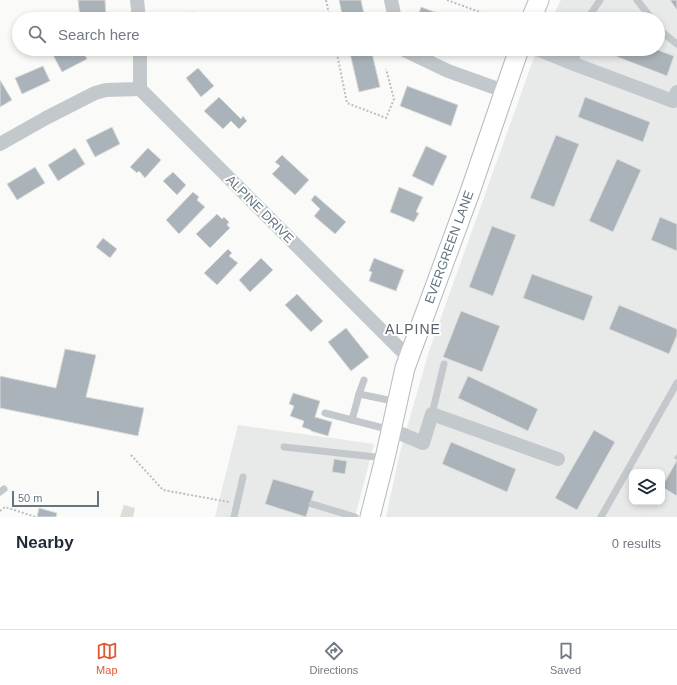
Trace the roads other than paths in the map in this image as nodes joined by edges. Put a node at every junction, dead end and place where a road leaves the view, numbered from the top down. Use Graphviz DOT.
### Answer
graph roads {
  1 [pos="137,0"];
  2 [pos="391,0"];
  3 [pos="539,0"];
  4 [pos="600,0"];
  5 [pos="637,0"];
  6 [pos="138,12"];
  7 [pos="393,12"];
  8 [pos="534,12"];
  9 [pos="592,12"];
  10 [pos="646,12"];
  11 [pos="665,34"];
  12 [pos="677,44"];
  13 [pos="140,56"];
  14 [pos="417,56"];
  15 [pos="516,56"];
  16 [pos="554,56"];
  17 [pos="577,56"];
  18 [pos="574,64"];
  19 [pos="140,89"];
  20 [pos="504,91"];
  21 [pos="677,92"];
  22 [pos="0,144"];
  23 [pos="409,358"];
  24 [pos="444,364"];
  25 [pos="364,380"];
  26 [pos="677,383"];
  27 [pos="359,394"];
  28 [pos="398,402"];
  29 [pos="325,413"];
  30 [pos="432,414"];
  31 [pos="352,420"];
  32 [pos="392,430"];
  33 [pos="284,447"];
  34 [pos="385,458"];
  35 [pos="558,459"];
  36 [pos="243,477"];
  37 [pos="312,504"];
  38 [pos="234,517"];
  39 [pos="355,517"];
  40 [pos="370,517"];
  41 [pos="601,517"];
  1 -- 6 [label="street"];
  2 -- 7 [label="street"];
  3 -- 8 [label="street"];
  4 -- 9 [label="lane"];
  5 -- 10 [label="lane"];
  11 -- 12 [label="lane"];
  13 -- 19 [label="street"];
  14 -- 20 [label="street"];
  15 -- 20 [label="street, EVERGREEN LANE"];
  16 -- 18 [label="street"];
  17 -- 18 [label="lane"];
  18 -- 21 [label="street"];
  19 -- 22 [label="street"];
  19 -- 23 [label="street, ALPINE DRIVE"];
  20 -- 23 [label="street, EVERGREEN LANE"];
  23 -- 28 [label="street, EVERGREEN LANE"];
  24 -- 30 [label="lane"];
  25 -- 27 [label="lane"];
  26 -- 41 [label="lane"];
  27 -- 28 [label="lane"];
  27 -- 31 [label="lane"];
  28 -- 32 [label="street, EVERGREEN LANE"];
  29 -- 31 [label="lane"];
  30 -- 32 [label="street"];
  30 -- 35 [label="street"];
  31 -- 32 [label="lane"];
  32 -- 34 [label="street, EVERGREEN LANE"];
  33 -- 34 [label="lane"];
  34 -- 40 [label="street, EVERGREEN LANE"];
  36 -- 38 [label="lane"];
  37 -- 39 [label="lane"];
}
